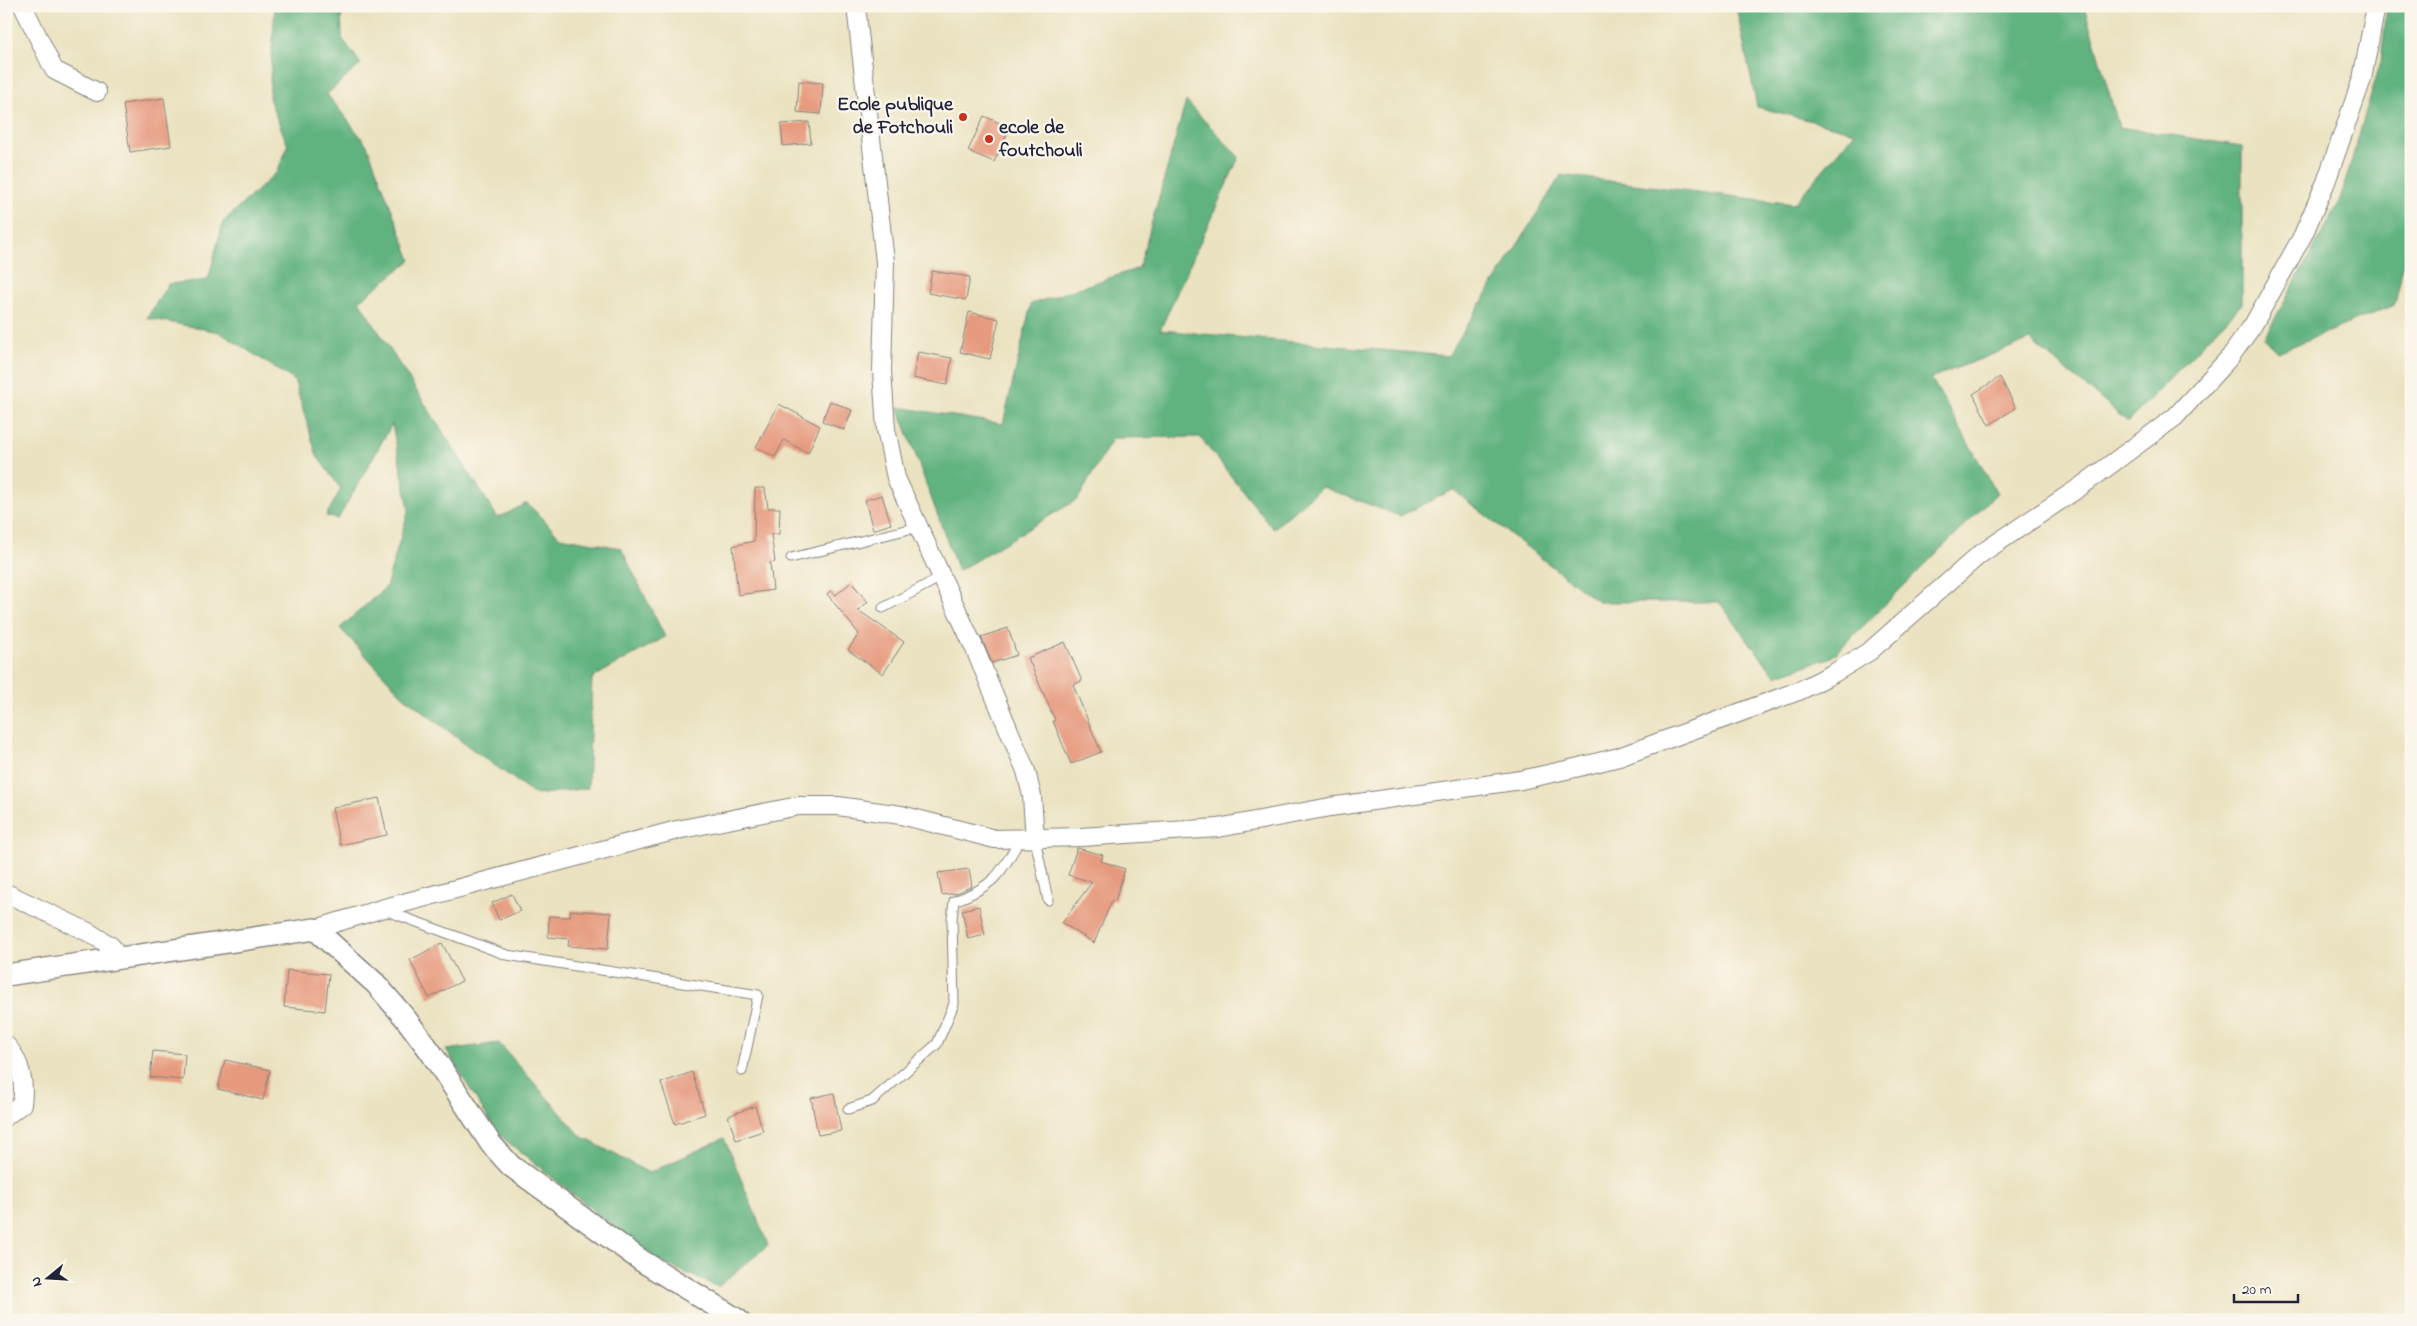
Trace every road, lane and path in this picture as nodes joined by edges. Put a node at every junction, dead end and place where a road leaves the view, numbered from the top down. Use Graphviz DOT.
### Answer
graph roads {
  1 [pos="23,6"];
  2 [pos="856,6"];
  3 [pos="2376,6"];
  4 [pos="97,92"];
  5 [pos="918,527"];
  6 [pos="791,558"];
  7 [pos="941,577"];
  8 [pos="883,608"];
  9 [pos="1027,839"];
  10 [pos="6,893"];
  11 [pos="1048,900"];
  12 [pos="380,909"];
  13 [pos="315,929"];
  14 [pos="118,958"];
  15 [pos="6,975"];
  16 [pos="6,1045"];
  17 [pos="742,1071"];
  18 [pos="848,1109"];
  19 [pos="6,1116"];
  20 [pos="738,1320"];
  1 -- 4 [label="street"];
  2 -- 5 [label="street"];
  3 -- 9 [label="street"];
  5 -- 6 [label="lane"];
  5 -- 7 [label="street"];
  7 -- 8 [label="lane"];
  7 -- 9 [label="street"];
  9 -- 11 [label="lane"];
  9 -- 12 [label="street"];
  9 -- 18 [label="lane"];
  10 -- 14 [label="street"];
  12 -- 13 [label="street"];
  12 -- 17 [label="lane"];
  13 -- 14 [label="street"];
  13 -- 20 [label="street"];
  14 -- 15 [label="street"];
  16 -- 19 [label="street"];
}
